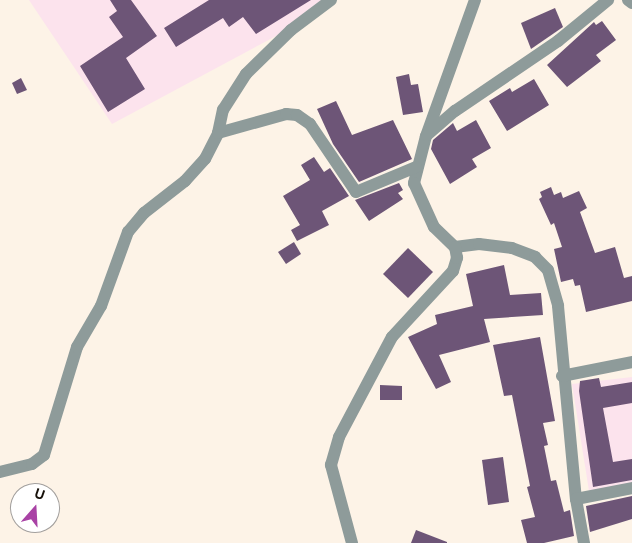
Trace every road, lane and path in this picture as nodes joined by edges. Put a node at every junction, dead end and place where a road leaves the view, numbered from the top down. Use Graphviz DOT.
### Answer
graph roads {
  1 [pos="331,0"];
  2 [pos="475,0"];
  3 [pos="608,0"];
  4 [pos="628,0"];
  5 [pos="632,3"];
  6 [pos="218,133"];
  7 [pos="426,136"];
  8 [pos="416,167"];
  9 [pos="455,247"];
  10 [pos="632,362"];
  11 [pos="562,376"];
  12 [pos="0,472"];
  13 [pos="632,488"];
  14 [pos="576,499"];
  15 [pos="581,542"];
  16 [pos="352,543"];
  1 -- 6 [label="street"];
  2 -- 7 [label="street"];
  3 -- 7 [label="street"];
  4 -- 5 [label="street"];
  6 -- 8 [label="street"];
  6 -- 12 [label="street"];
  7 -- 8 [label="street"];
  8 -- 9 [label="street"];
  9 -- 11 [label="street"];
  9 -- 16 [label="street"];
  10 -- 11 [label="street"];
  11 -- 14 [label="street"];
  13 -- 14 [label="street"];
  14 -- 15 [label="street"];
}
